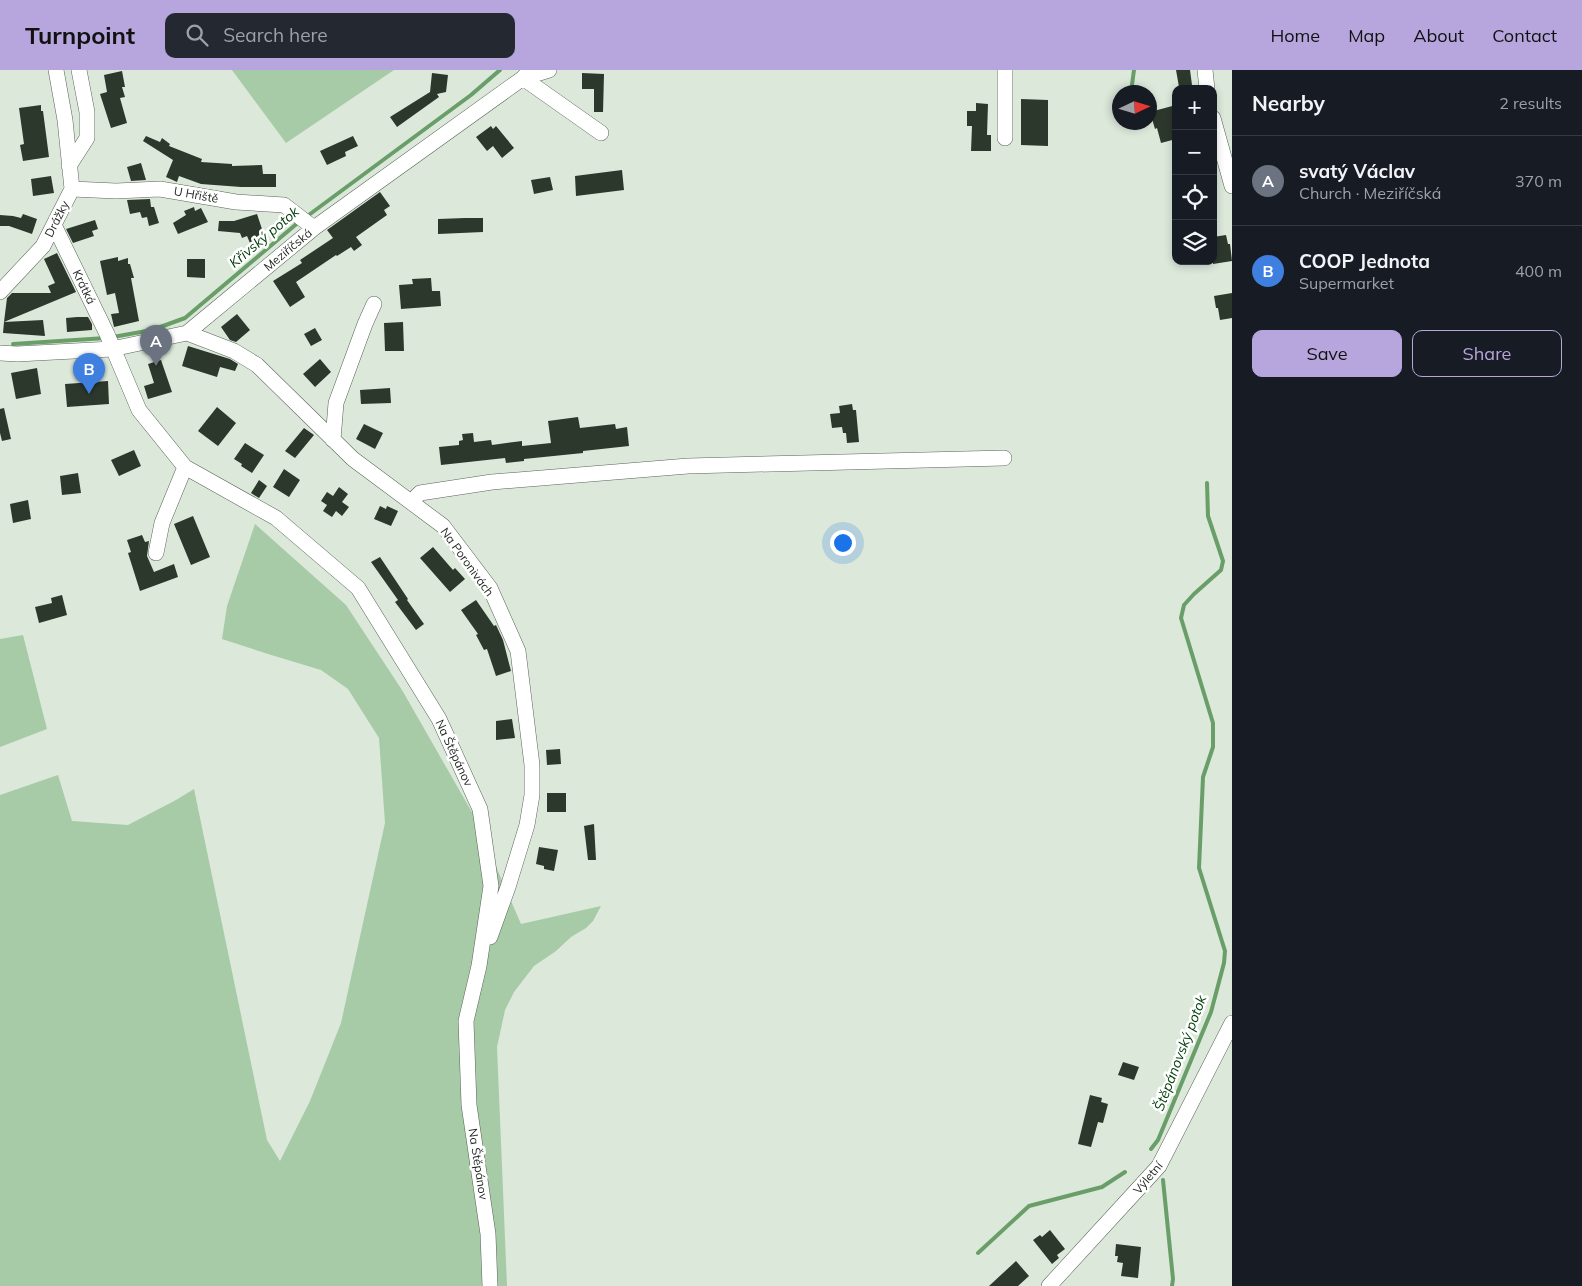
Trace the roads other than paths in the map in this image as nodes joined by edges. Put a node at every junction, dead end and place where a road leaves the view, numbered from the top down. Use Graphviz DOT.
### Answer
graph roads {
  1 [pos="56,70"];
  2 [pos="79,70"];
  3 [pos="550,70"];
  4 [pos="1005,70"];
  5 [pos="1205,70"];
  6 [pos="527,74"];
  7 [pos="1207,85"];
  8 [pos="1216,130"];
  9 [pos="601,134"];
  10 [pos="1005,138"];
  11 [pos="69,166"];
  12 [pos="1232,186"];
  13 [pos="72,190"];
  14 [pos="54,225"];
  15 [pos="310,226"];
  16 [pos="0,292"];
  17 [pos="374,304"];
  18 [pos="187,333"];
  19 [pos="0,340"];
  20 [pos="110,342"];
  21 [pos="0,353"];
  22 [pos="17,354"];
  23 [pos="333,440"];
  24 [pos="1004,458"];
  25 [pos="185,467"];
  26 [pos="411,502"];
  27 [pos="156,553"];
  28 [pos="479,966"];
  29 [pos="1232,1023"];
  30 [pos="490,1286"];
  31 [pos="1049,1286"];
  1 -- 11 [label="street, Drážky"];
  2 -- 11 [label="street"];
  3 -- 6 [label="street, Meziříčská"];
  4 -- 10 [label="street"];
  5 -- 7 [label="street"];
  6 -- 9 [label="street"];
  6 -- 15 [label="street, Meziříčská"];
  8 -- 12 [label="street"];
  11 -- 13 [label="street, Drážky"];
  13 -- 14 [label="street, Drážky"];
  13 -- 15 [label="street, U Hřiště"];
  14 -- 16 [label="street, Drážky"];
  14 -- 20 [label="street, Krátká"];
  15 -- 18 [label="street, Meziříčská"];
  17 -- 23 [label="street"];
  18 -- 20 [label="street, Meziříčská"];
  18 -- 23 [label="street, Na Poronivách"];
  19 -- 22 [label="street"];
  20 -- 22 [label="street, Meziříčská"];
  20 -- 25 [label="street, Na Štěpánov"];
  21 -- 22 [label="street, Meziříčská"];
  23 -- 26 [label="street, Na Poronivách"];
  24 -- 26 [label="street"];
  25 -- 27 [label="street"];
  25 -- 28 [label="street, Na Štěpánov"];
  26 -- 28 [label="street, Na Poronivách"];
  28 -- 30 [label="street, Na Štěpánov"];
  29 -- 31 [label="street, Výletní"];
}
